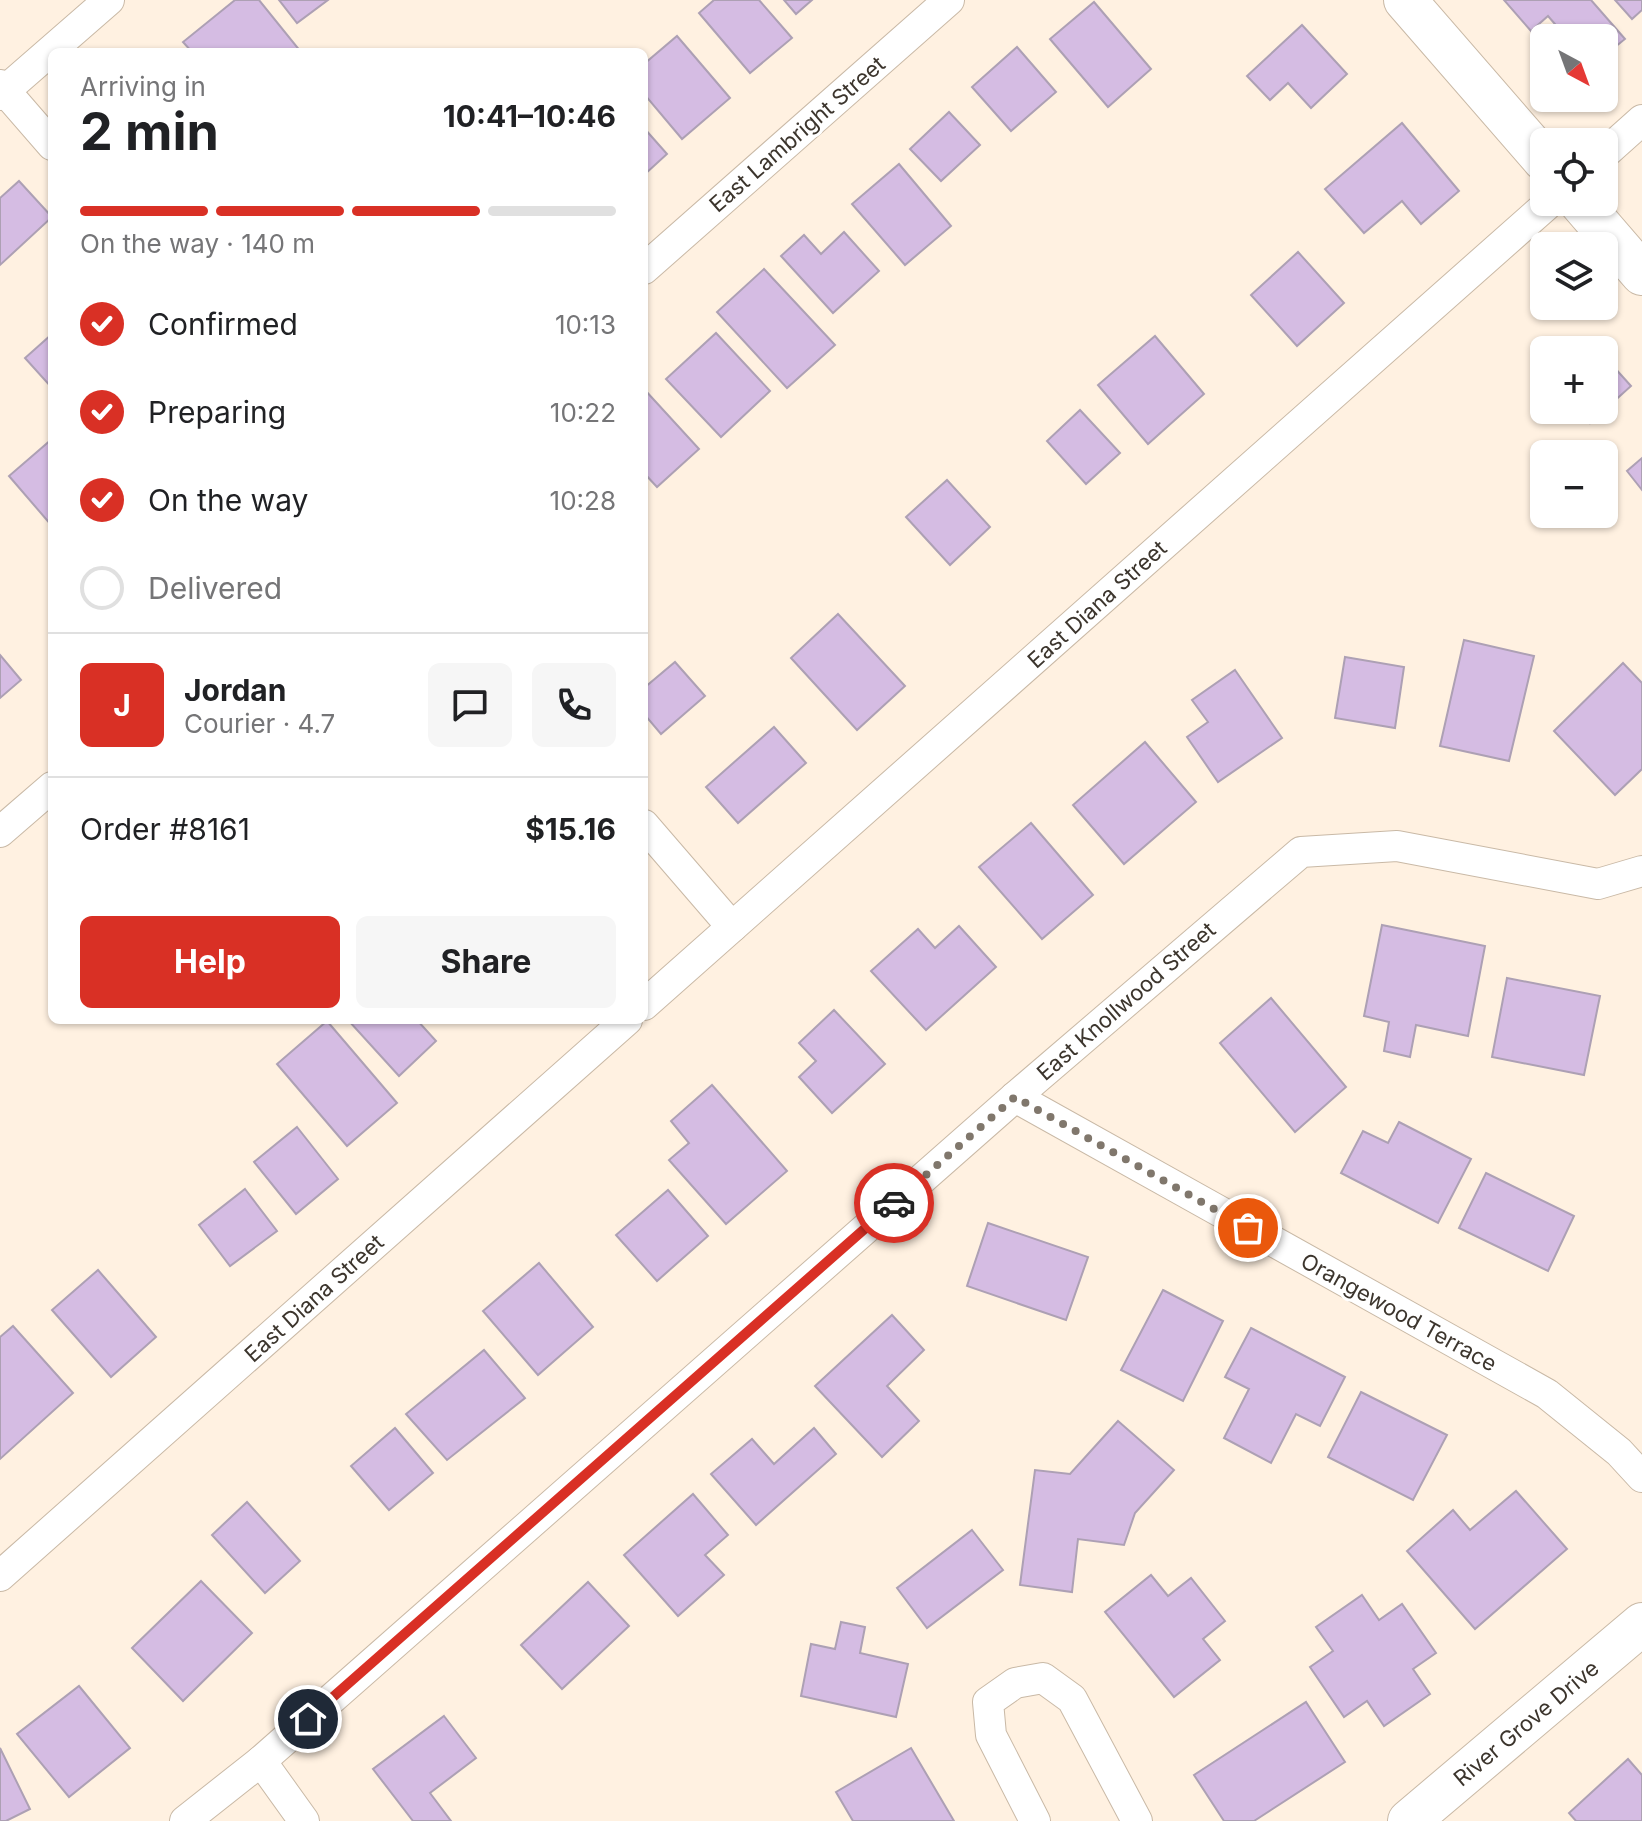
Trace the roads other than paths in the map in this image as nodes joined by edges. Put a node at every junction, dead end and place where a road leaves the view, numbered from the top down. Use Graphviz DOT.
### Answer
graph roads {
  1 [pos="109,0"];
  2 [pos="949,0"];
  3 [pos="1405,0"];
  4 [pos="53,48"];
  5 [pos="48,52"];
  6 [pos="2,91"];
  7 [pos="1642,120"];
  8 [pos="48,141"];
  9 [pos="1618,141"];
  10 [pos="1530,144"];
  11 [pos="1534,216"];
  12 [pos="1592,216"];
  13 [pos="648,265"];
  14 [pos="1642,274"];
  15 [pos="48,790"];
  16 [pos="648,830"];
  17 [pos="0,832"];
  18 [pos="1642,871"];
  19 [pos="732,927"];
  20 [pos="648,1001"];
  21 [pos="622,1024"];
  22 [pos="1015,1097"];
  23 [pos="1642,1477"];
  24 [pos="0,1576"];
  25 [pos="1642,1624"];
  26 [pos="261,1761"];
  27 [pos="185,1821"];
  28 [pos="304,1821"];
  29 [pos="1035,1821"];
  30 [pos="1137,1821"];
  31 [pos="1409,1821"];
  1 -- 4 [label="street"];
  2 -- 13 [label="street, East Lambright Street"];
  3 -- 10 [label="street"];
  5 -- 6 [label="street"];
  6 -- 8 [label="street"];
  7 -- 9 [label="street"];
  11 -- 19 [label="street, East Diana Street"];
  12 -- 14 [label="street"];
  15 -- 17 [label="street"];
  16 -- 19 [label="street"];
  18 -- 22 [label="street, East Knollwood Street"];
  19 -- 20 [label="street, East Diana Street"];
  21 -- 24 [label="street, East Diana Street"];
  22 -- 23 [label="street, Orangewood Terrace"];
  22 -- 26 [label="street, East Knollwood Street"];
  25 -- 31 [label="street, River Grove Drive"];
  26 -- 27 [label="street, East Knollwood Street"];
  26 -- 28 [label="street"];
  29 -- 30 [label="street"];
}
